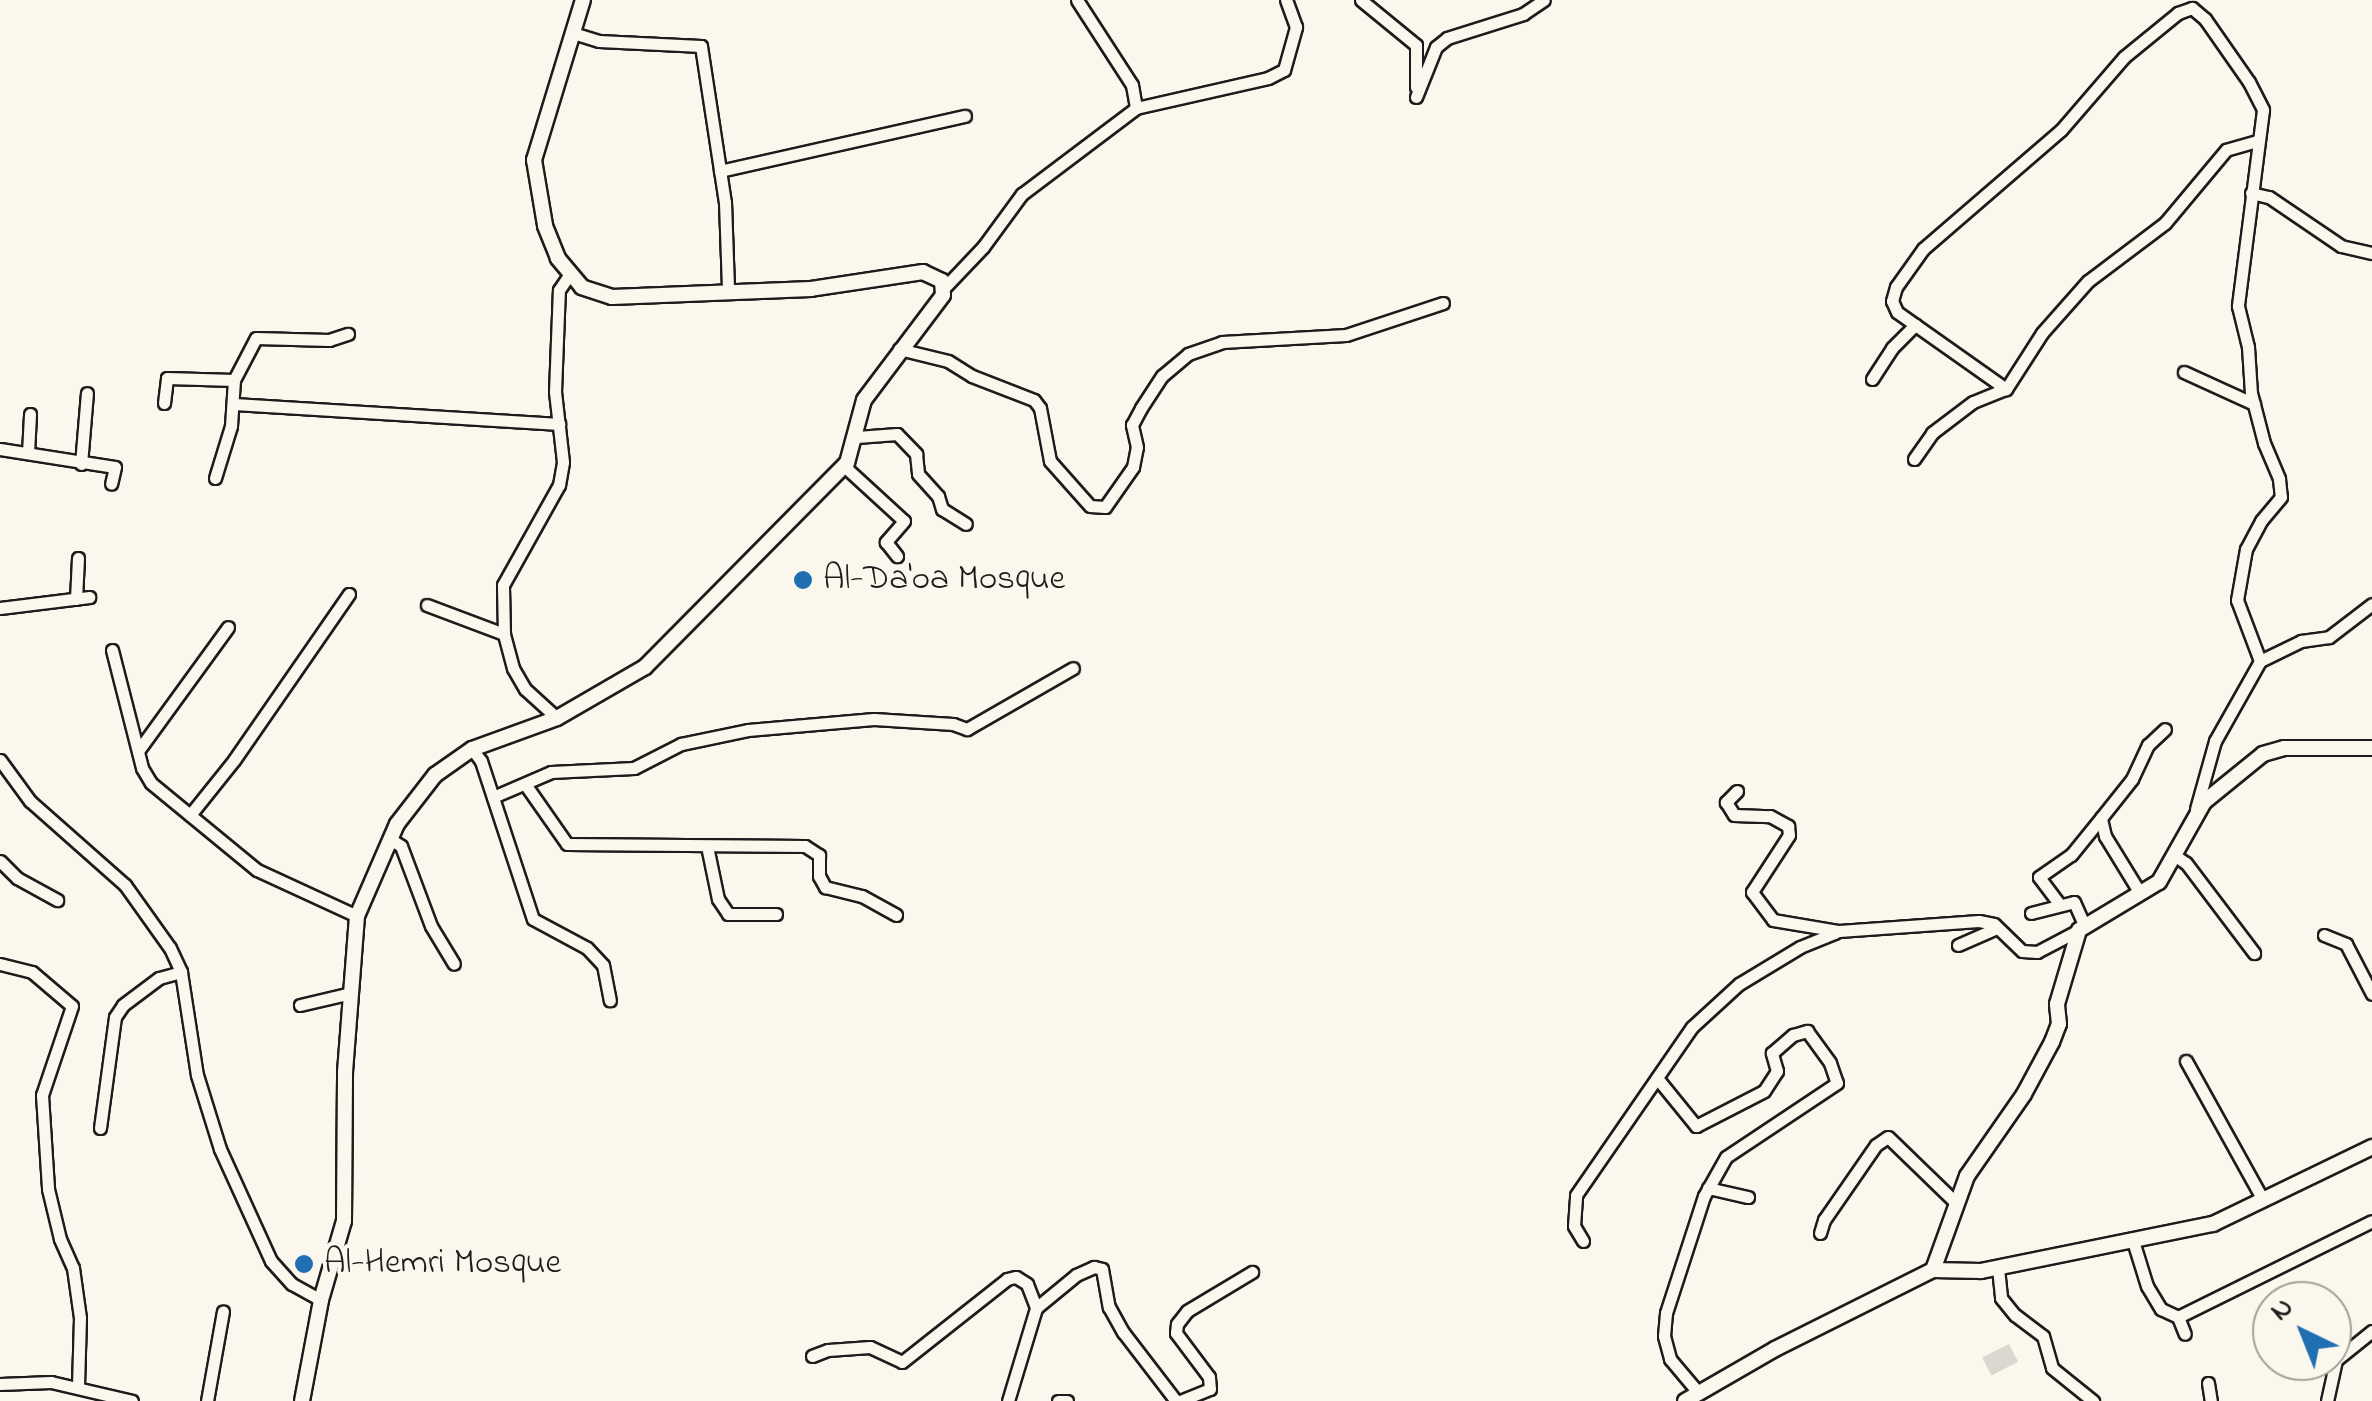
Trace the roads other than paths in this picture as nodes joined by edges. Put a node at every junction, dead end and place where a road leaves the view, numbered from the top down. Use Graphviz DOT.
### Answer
graph roads {
  1 [pos="582,0"];
  2 [pos="1078,0"];
  3 [pos="1286,0"];
  4 [pos="1361,0"];
  5 [pos="1544,0"];
  6 [pos="572,33"];
  7 [pos="1136,108"];
  8 [pos="965,116"];
  9 [pos="2257,141"];
  10 [pos="720,170"];
  11 [pos="2251,193"];
  12 [pos="2372,253"];
  13 [pos="569,275"];
  14 [pos="944,287"];
  15 [pos="728,290"];
  16 [pos="1444,303"];
  17 [pos="1915,326"];
  18 [pos="348,334"];
  19 [pos="899,349"];
  20 [pos="2184,372"];
  21 [pos="1872,379"];
  22 [pos="234,380"];
  23 [pos="2006,389"];
  24 [pos="87,392"];
  25 [pos="164,402"];
  26 [pos="234,404"];
  27 [pos="2254,404"];
  28 [pos="30,414"];
  29 [pos="559,424"];
  30 [pos="857,436"];
  31 [pos="0,449"];
  32 [pos="28,453"];
  33 [pos="1914,459"];
  34 [pos="80,464"];
  35 [pos="844,466"];
  36 [pos="216,478"];
  37 [pos="110,484"];
  38 [pos="966,524"];
  39 [pos="897,556"];
  40 [pos="78,558"];
  41 [pos="349,594"];
  42 [pos="427,604"];
  43 [pos="2372,604"];
  44 [pos="0,608"];
  45 [pos="228,627"];
  46 [pos="504,634"];
  47 [pos="112,650"];
  48 [pos="2260,661"];
  49 [pos="1073,668"];
  50 [pos="557,718"];
  51 [pos="2165,730"];
  52 [pos="2372,748"];
  53 [pos="472,749"];
  54 [pos="138,751"];
  55 [pos="0,760"];
  56 [pos="4,774"];
  57 [pos="525,784"];
  58 [pos="1737,791"];
  59 [pos="493,797"];
  60 [pos="190,815"];
  61 [pos="2101,818"];
  62 [pos="2192,823"];
  63 [pos="390,839"];
  64 [pos="707,846"];
  65 [pos="2174,855"];
  66 [pos="0,861"];
  67 [pos="2140,893"];
  68 [pos="57,900"];
  69 [pos="2060,906"];
  70 [pos="2031,913"];
  71 [pos="776,914"];
  72 [pos="896,914"];
  73 [pos="357,916"];
  74 [pos="1997,928"];
  75 [pos="2082,929"];
  76 [pos="1839,931"];
  77 [pos="2324,936"];
  78 [pos="1958,945"];
  79 [pos="2254,953"];
  80 [pos="0,964"];
  81 [pos="454,964"];
  82 [pos="181,972"];
  83 [pos="351,992"];
  84 [pos="2372,994"];
  85 [pos="610,1000"];
  86 [pos="300,1005"];
  87 [pos="2186,1061"];
  88 [pos="1657,1078"];
  89 [pos="100,1128"];
  90 [pos="2372,1147"];
  91 [pos="1708,1188"];
  92 [pos="1748,1197"];
  93 [pos="2263,1200"];
  94 [pos="1955,1202"];
  95 [pos="2372,1221"];
  96 [pos="1820,1233"];
  97 [pos="1583,1241"];
  98 [pos="2133,1241"];
  99 [pos="1998,1268"];
  100 [pos="1933,1270"];
  101 [pos="1252,1272"];
  102 [pos="321,1300"];
  103 [pos="1036,1308"];
  104 [pos="223,1311"];
  105 [pos="2178,1317"];
  106 [pos="2372,1331"];
  107 [pos="2185,1334"];
  108 [pos="812,1356"];
  109 [pos="2208,1383"];
  110 [pos="0,1384"];
  111 [pos="78,1387"];
  112 [pos="1691,1396"];
  113 [pos="132,1401"];
  114 [pos="207,1401"];
  115 [pos="302,1401"];
  116 [pos="1008,1401"];
  117 [pos="1058,1401"];
  118 [pos="1067,1401"];
  119 [pos="1178,1401"];
  120 [pos="2093,1401"];
  121 [pos="2210,1401"];
  122 [pos="2327,1401"];
  1 -- 6 [label="street"];
  2 -- 7 [label="street"];
  3 -- 7 [label="street"];
  4 -- 5 [label="street"];
  6 -- 10 [label="street"];
  6 -- 13 [label="street"];
  7 -- 14 [label="street"];
  8 -- 10 [label="street"];
  9 -- 11 [label="street"];
  9 -- 17 [label="street"];
  9 -- 23 [label="street"];
  10 -- 15 [label="street"];
  11 -- 12 [label="street"];
  11 -- 27 [label="street"];
  13 -- 15 [label="street"];
  13 -- 29 [label="street"];
  14 -- 15 [label="street"];
  14 -- 19 [label="street"];
  16 -- 19 [label="street"];
  17 -- 21 [label="street"];
  17 -- 23 [label="street"];
  18 -- 22 [label="street"];
  19 -- 30 [label="street"];
  20 -- 27 [label="street"];
  22 -- 25 [label="street"];
  22 -- 26 [label="street"];
  23 -- 33 [label="street"];
  24 -- 34 [label="street"];
  26 -- 29 [label="street"];
  26 -- 36 [label="street"];
  27 -- 48 [label="street"];
  28 -- 32 [label="street"];
  29 -- 46 [label="street"];
  30 -- 35 [label="street"];
  30 -- 38 [label="street"];
  31 -- 32 [label="street"];
  32 -- 34 [label="street"];
  34 -- 37 [label="street"];
  35 -- 39 [label="street"];
  35 -- 50 [label="street"];
  40 -- 44 [label="street"];
  41 -- 60 [label="street"];
  42 -- 46 [label="street"];
  43 -- 48 [label="street"];
  45 -- 54 [label="street"];
  46 -- 50 [label="street"];
  47 -- 54 [label="street"];
  48 -- 62 [label="street"];
  49 -- 57 [label="street"];
  50 -- 53 [label="street"];
  51 -- 61 [label="street"];
  52 -- 62 [label="street"];
  53 -- 59 [label="street"];
  53 -- 63 [label="street"];
  54 -- 60 [label="street"];
  55 -- 56 [label="street"];
  56 -- 82 [label="street"];
  57 -- 59 [label="street"];
  57 -- 64 [label="street"];
  58 -- 76 [label="street"];
  59 -- 85 [label="street"];
  60 -- 73 [label="street"];
  61 -- 67 [label="street"];
  61 -- 69 [label="street"];
  62 -- 65 [label="street"];
  63 -- 73 [label="street"];
  63 -- 81 [label="street"];
  64 -- 71 [label="street"];
  64 -- 72 [label="street"];
  65 -- 67 [label="street"];
  65 -- 79 [label="street"];
  66 -- 68 [label="street"];
  67 -- 75 [label="street"];
  69 -- 70 [label="street"];
  69 -- 75 [label="street"];
  73 -- 83 [label="street"];
  74 -- 75 [label="street"];
  74 -- 76 [label="street"];
  74 -- 78 [label="street"];
  75 -- 94 [label="street"];
  76 -- 88 [label="street"];
  77 -- 84 [label="street"];
  80 -- 111 [label="street"];
  82 -- 89 [label="street"];
  82 -- 102 [label="street"];
  83 -- 86 [label="street"];
  83 -- 102 [label="street"];
  87 -- 93 [label="street"];
  88 -- 91 [label="street"];
  88 -- 97 [label="street"];
  90 -- 93 [label="street"];
  91 -- 92 [label="street"];
  91 -- 112 [label="street"];
  93 -- 98 [label="street"];
  94 -- 96 [label="street"];
  94 -- 100 [label="street"];
  95 -- 105 [label="street"];
  98 -- 99 [label="street"];
  98 -- 105 [label="street"];
  99 -- 100 [label="street"];
  99 -- 120 [label="street"];
  100 -- 112 [label="street"];
  101 -- 119 [label="street"];
  102 -- 115 [label="street"];
  103 -- 108 [label="street"];
  103 -- 116 [label="street"];
  103 -- 119 [label="street"];
  104 -- 114 [label="street"];
  105 -- 107 [label="street"];
  106 -- 122 [label="street"];
  109 -- 121 [label="street"];
  110 -- 111 [label="street"];
  111 -- 113 [label="street"];
  117 -- 118 [label="street"];
}
